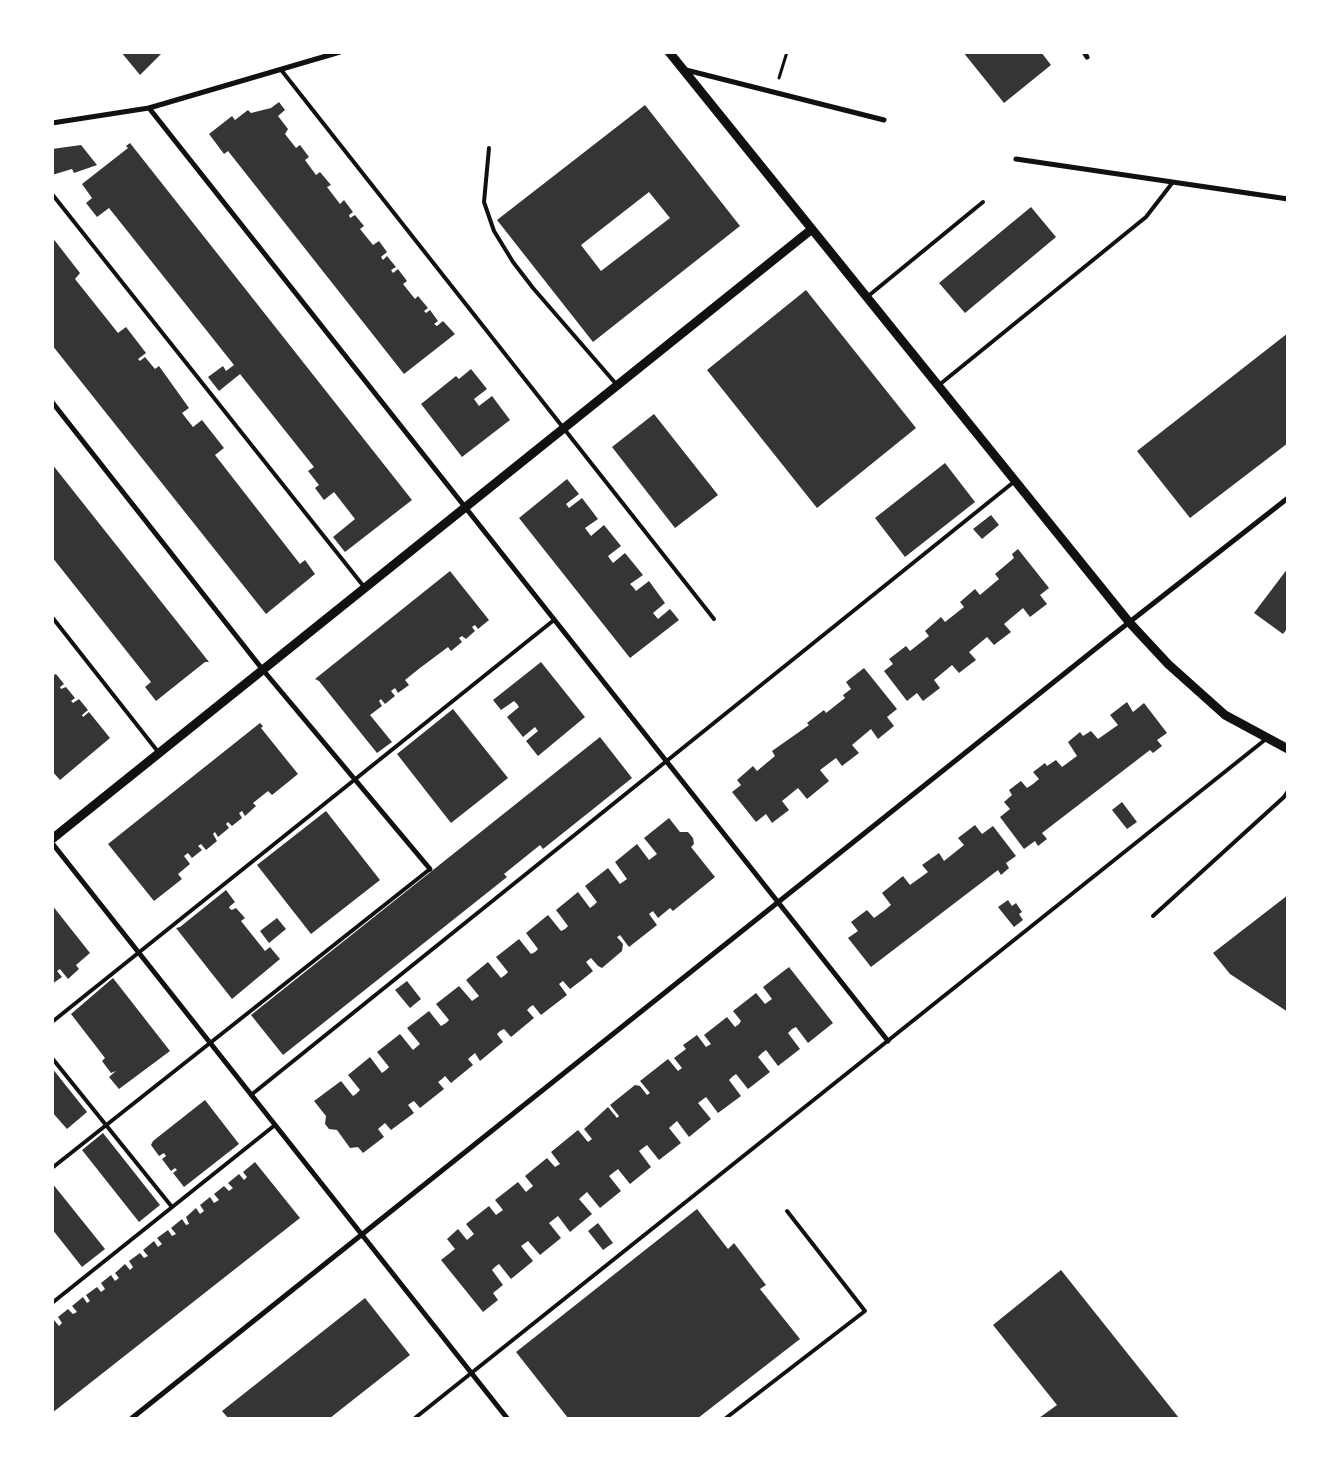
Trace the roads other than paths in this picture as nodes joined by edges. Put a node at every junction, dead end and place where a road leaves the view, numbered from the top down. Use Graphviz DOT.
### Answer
graph roads {
  1 [pos="340,52"];
  2 [pos="670,52"];
  3 [pos="1093,52"];
  4 [pos="1086,55"];
  5 [pos="683,70"];
  6 [pos="282,71"];
  7 [pos="149,108"];
  8 [pos="884,120"];
  9 [pos="52,123"];
  10 [pos="489,148"];
  11 [pos="1016,158"];
  12 [pos="1173,182"];
  13 [pos="52,194"];
  14 [pos="1288,199"];
  15 [pos="983,202"];
  16 [pos="812,229"];
  17 [pos="867,297"];
  18 [pos="617,385"];
  19 [pos="939,385"];
  20 [pos="52,402"];
  21 [pos="564,428"];
  22 [pos="1015,481"];
  23 [pos="1288,498"];
  24 [pos="465,508"];
  25 [pos="365,588"];
  26 [pos="52,617"];
  27 [pos="714,619"];
  28 [pos="554,620"];
  29 [pos="1129,622"];
  30 [pos="262,670"];
  31 [pos="1266,739"];
  32 [pos="1288,749"];
  33 [pos="159,753"];
  34 [pos="666,761"];
  35 [pos="355,780"];
  36 [pos="1288,791"];
  37 [pos="52,838"];
  38 [pos="52,843"];
  39 [pos="430,869"];
  40 [pos="778,902"];
  41 [pos="1153,916"];
  42 [pos="139,953"];
  43 [pos="52,1022"];
  44 [pos="888,1041"];
  45 [pos="210,1043"];
  46 [pos="52,1058"];
  47 [pos="251,1095"];
  48 [pos="106,1125"];
  49 [pos="275,1125"];
  50 [pos="52,1168"];
  51 [pos="172,1207"];
  52 [pos="787,1211"];
  53 [pos="362,1235"];
  54 [pos="52,1303"];
  55 [pos="471,1373"];
  56 [pos="132,1418"];
  57 [pos="414,1418"];
  58 [pos="507,1418"];
  59 [pos="726,1418"];
  1 -- 6 [label="street"];
  2 -- 5 [label="street"];
  3 -- 4 [label="lane"];
  5 -- 8 [label="street"];
  5 -- 16 [label="street"];
  6 -- 7 [label="street"];
  6 -- 21 [label="lane"];
  7 -- 9 [label="street"];
  7 -- 24 [label="street"];
  10 -- 18 [label="lane"];
  11 -- 12 [label="street"];
  12 -- 14 [label="street"];
  12 -- 19 [label="lane"];
  13 -- 25 [label="lane"];
  15 -- 17 [label="lane"];
  16 -- 17 [label="street"];
  16 -- 18 [label="street"];
  17 -- 19 [label="street"];
  18 -- 21 [label="street"];
  19 -- 22 [label="street"];
  20 -- 30 [label="street"];
  21 -- 24 [label="street"];
  21 -- 27 [label="lane"];
  22 -- 29 [label="street"];
  22 -- 34 [label="lane"];
  23 -- 29 [label="street"];
  24 -- 25 [label="street"];
  24 -- 28 [label="street"];
  25 -- 30 [label="street"];
  26 -- 33 [label="lane"];
  28 -- 34 [label="street"];
  28 -- 35 [label="lane"];
  29 -- 31 [label="street"];
  29 -- 40 [label="street"];
  30 -- 33 [label="street"];
  30 -- 35 [label="street"];
  31 -- 32 [label="street"];
  31 -- 44 [label="lane"];
  33 -- 37 [label="street"];
  34 -- 40 [label="street"];
  34 -- 47 [label="lane"];
  35 -- 39 [label="street"];
  35 -- 42 [label="lane"];
  36 -- 41 [label="lane"];
  38 -- 42 [label="street"];
  39 -- 45 [label="lane"];
  40 -- 44 [label="street"];
  40 -- 53 [label="street"];
  42 -- 43 [label="lane"];
  42 -- 45 [label="street"];
  44 -- 55 [label="lane"];
  45 -- 47 [label="street"];
  45 -- 48 [label="lane"];
  46 -- 48 [label="lane"];
  47 -- 49 [label="street"];
  48 -- 50 [label="lane"];
  48 -- 51 [label="lane"];
  49 -- 51 [label="lane"];
  49 -- 53 [label="street"];
  51 -- 54 [label="lane"];
  52 -- 59 [label="lane"];
  53 -- 55 [label="street"];
  53 -- 56 [label="street"];
  55 -- 57 [label="lane"];
  55 -- 58 [label="street"];
}
